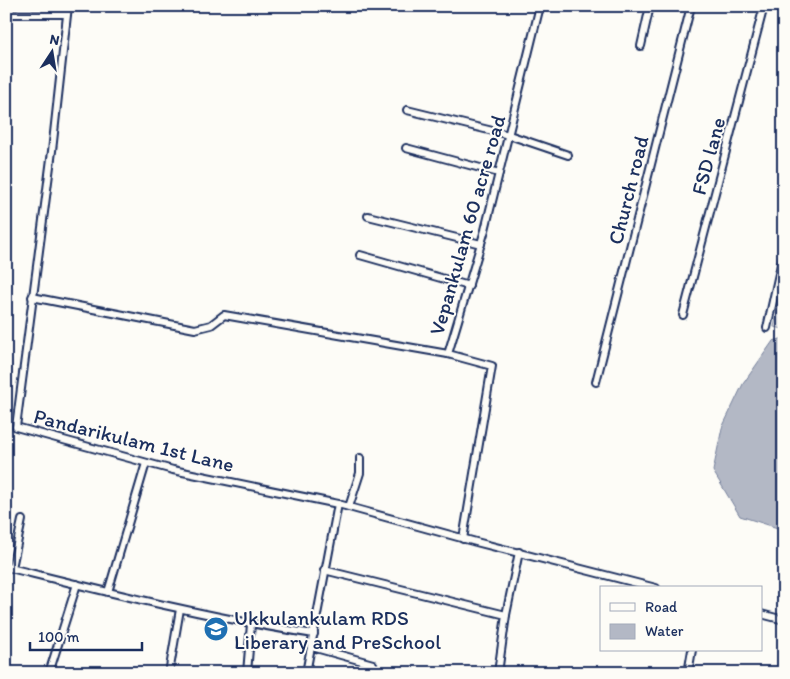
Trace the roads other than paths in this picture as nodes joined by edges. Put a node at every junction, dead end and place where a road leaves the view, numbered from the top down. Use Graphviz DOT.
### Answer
graph roads {
  1 [pos="68,6"];
  2 [pos="540,6"];
  3 [pos="650,6"];
  4 [pos="691,6"];
  5 [pos="764,6"];
  6 [pos="6,14"];
  7 [pos="67,14"];
  8 [pos="641,46"];
  9 [pos="407,110"];
  10 [pos="509,135"];
  11 [pos="406,148"];
  12 [pos="568,155"];
  13 [pos="499,173"];
  14 [pos="368,216"];
  15 [pos="481,244"];
  16 [pos="784,251"];
  17 [pos="360,255"];
  18 [pos="469,286"];
  19 [pos="32,297"];
  20 [pos="683,315"];
  21 [pos="766,328"];
  22 [pos="448,354"];
  23 [pos="596,382"];
  24 [pos="360,458"];
  25 [pos="146,463"];
  26 [pos="338,504"];
  27 [pos="349,507"];
  28 [pos="22,520"];
  29 [pos="463,539"];
  30 [pos="519,552"];
  31 [pos="9,568"];
  32 [pos="324,570"];
  33 [pos="77,584"];
  34 [pos="648,586"];
  35 [pos="108,592"];
  36 [pos="180,609"];
  37 [pos="762,614"];
  38 [pos="506,615"];
  39 [pos="784,620"];
  40 [pos="251,624"];
  41 [pos="314,634"];
  42 [pos="312,647"];
  43 [pos="692,652"];
  44 [pos="49,673"];
  45 [pos="169,673"];
  46 [pos="247,673"];
  47 [pos="306,673"];
  48 [pos="376,673"];
  49 [pos="498,673"];
  50 [pos="688,673"];
  1 -- 7 [label="street, Pandarikulam 1st Lane"];
  2 -- 10 [label="street, Vepankulam 60 acre road"];
  3 -- 8 [label="street"];
  4 -- 23 [label="street, Church road"];
  5 -- 20 [label="street, FSD lane"];
  6 -- 7 [label="street"];
  7 -- 19 [label="street, Pandarikulam 1st Lane"];
  9 -- 10 [label="street"];
  10 -- 12 [label="street"];
  10 -- 13 [label="street, Vepankulam 60 acre road"];
  11 -- 13 [label="street"];
  13 -- 15 [label="street, Vepankulam 60 acre road"];
  14 -- 15 [label="street"];
  15 -- 18 [label="street, Vepankulam 60 acre road"];
  16 -- 21 [label="street"];
  17 -- 18 [label="street"];
  18 -- 22 [label="street, Vepankulam 60 acre road"];
  19 -- 22 [label="street"];
  19 -- 25 [label="street, Pandarikulam 1st Lane"];
  22 -- 29 [label="street, Vepankulam 60 acre road"];
  24 -- 27 [label="street"];
  25 -- 26 [label="street, Pandarikulam 1st Lane"];
  25 -- 35 [label="street"];
  26 -- 27 [label="street, Pandarikulam 1st Lane"];
  26 -- 32 [label="street"];
  27 -- 29 [label="street, Pandarikulam 1st Lane"];
  28 -- 31 [label="street"];
  29 -- 30 [label="street, Pandarikulam 1st Lane"];
  30 -- 34 [label="street, Pandarikulam 1st Lane"];
  30 -- 38 [label="street"];
  31 -- 33 [label="street"];
  32 -- 38 [label="street"];
  32 -- 41 [label="street"];
  33 -- 35 [label="street"];
  33 -- 44 [label="street"];
  35 -- 36 [label="street"];
  36 -- 40 [label="street"];
  36 -- 45 [label="street"];
  37 -- 39 [label="street"];
  38 -- 49 [label="street"];
  40 -- 41 [label="street"];
  40 -- 46 [label="street"];
  41 -- 42 [label="street"];
  42 -- 47 [label="street"];
  42 -- 48 [label="street"];
  43 -- 50 [label="street"];
}
